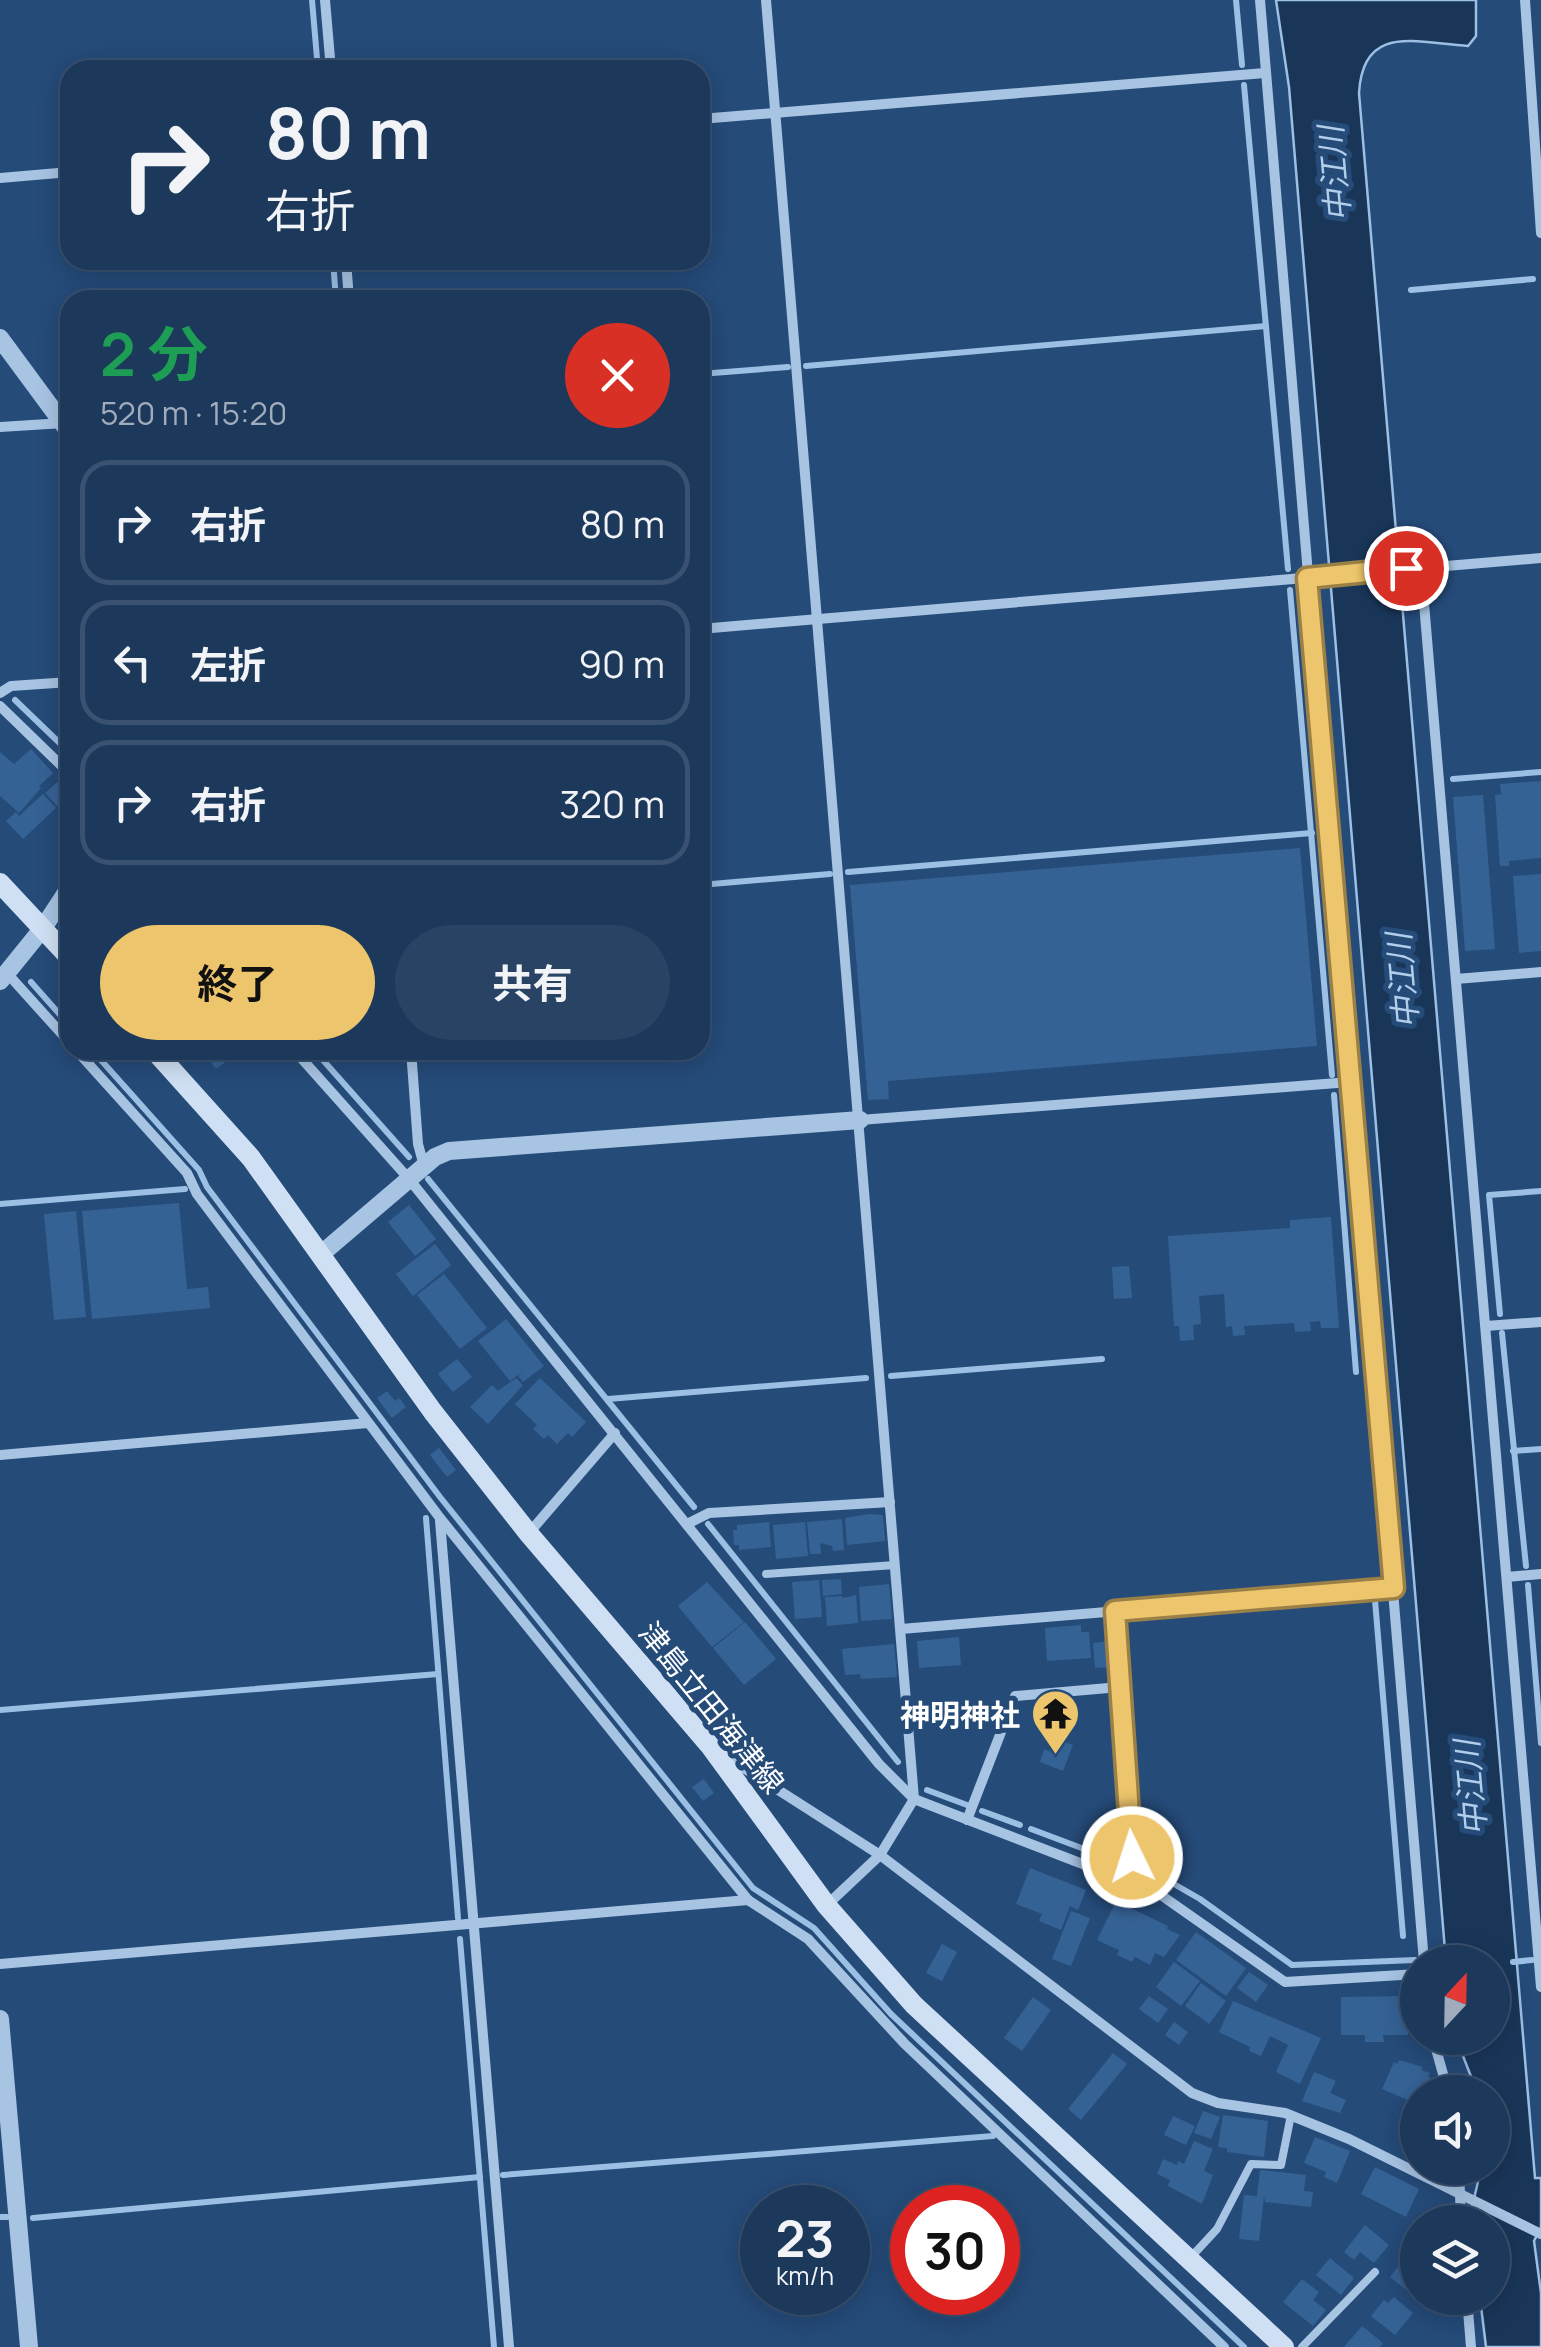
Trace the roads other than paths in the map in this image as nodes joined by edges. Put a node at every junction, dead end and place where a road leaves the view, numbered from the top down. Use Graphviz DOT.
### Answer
graph roads {
  1 [pos="325,0"];
  2 [pos="766,0"];
  3 [pos="1260,0"];
  4 [pos="1525,0"];
  5 [pos="330,60"];
  6 [pos="1265,74"];
  7 [pos="776,113"];
  8 [pos="710,118"];
  9 [pos="60,173"];
  10 [pos="0,178"];
  11 [pos="1541,234"];
  12 [pos="0,338"];
  13 [pos="60,419"];
  14 [pos="0,428"];
  15 [pos="60,428"];
  16 [pos="1541,558"];
  17 [pos="1421,568"];
  18 [pos="1307,578"];
  19 [pos="819,619"];
  20 [pos="710,628"];
  21 [pos="60,683"];
  22 [pos="0,693"];
  23 [pos="0,706"];
  24 [pos="60,764"];
  25 [pos="0,883"];
  26 [pos="60,903"];
  27 [pos="43,928"];
  28 [pos="60,947"];
  29 [pos="1541,972"];
  30 [pos="2,976"];
  31 [pos="1456,978"];
  32 [pos="60,1033"];
  33 [pos="85,1060"];
  34 [pos="163,1060"];
  35 [pos="303,1060"];
  36 [pos="412,1060"];
  37 [pos="1350,1082"];
  38 [pos="860,1120"];
  39 [pos="424,1166"];
  40 [pos="409,1179"];
  41 [pos="320,1255"];
  42 [pos="1541,1322"];
  43 [pos="1486,1326"];
  44 [pos="368,1423"];
  45 [pos="615,1432"];
  46 [pos="0,1455"];
  47 [pos="890,1502"];
  48 [pos="440,1518"];
  49 [pos="688,1524"];
  50 [pos="529,1534"];
  51 [pos="895,1564"];
  52 [pos="766,1574"];
  53 [pos="1541,1574"];
  54 [pos="1506,1577"];
  55 [pos="1394,1588"];
  56 [pos="1115,1611"];
  57 [pos="900,1629"];
  58 [pos="1120,1687"];
  59 [pos="711,1747"];
  60 [pos="914,1799"];
  61 [pos="968,1820"];
  62 [pos="1541,1829"];
  63 [pos="1528,1830"];
  64 [pos="880,1855"];
  65 [pos="1124,1880"];
  66 [pos="748,1900"];
  67 [pos="827,1906"];
  68 [pos="473,1924"];
  69 [pos="1423,1945"];
  70 [pos="0,1964"];
  71 [pos="1400,1975"];
  72 [pos="1541,1987"];
  73 [pos="0,2019"];
  74 [pos="1291,2115"];
  75 [pos="1461,2185"];
  76 [pos="1462,2197"];
  77 [pos="1462,2205"];
  78 [pos="1541,2234"];
  79 [pos="1189,2260"];
  80 [pos="1375,2272"];
  81 [pos="1468,2315"];
  82 [pos="30,2347"];
  83 [pos="509,2347"];
  84 [pos="1224,2347"];
  85 [pos="1284,2347"];
  86 [pos="1302,2347"];
  87 [pos="1471,2347"];
  1 -- 5 [label="street"];
  2 -- 7 [label="street"];
  3 -- 6 [label="street"];
  4 -- 11 [label="street"];
  6 -- 7 [label="street"];
  6 -- 18 [label="street"];
  7 -- 8 [label="street"];
  7 -- 19 [label="street"];
  9 -- 10 [label="street"];
  12 -- 13 [label="street"];
  14 -- 15 [label="street"];
  16 -- 17 [label="street"];
  17 -- 18 [label="street"];
  17 -- 31 [label="street"];
  18 -- 19 [label="street"];
  18 -- 37 [label="street"];
  19 -- 20 [label="street"];
  19 -- 38 [label="street"];
  21 -- 22 [label="street"];
  23 -- 24 [label="street"];
  25 -- 27 [label="main road"];
  26 -- 27 [label="street"];
  27 -- 28 [label="main road"];
  27 -- 30 [label="street"];
  29 -- 31 [label="street"];
  30 -- 32 [label="street"];
  31 -- 43 [label="street"];
  33 -- 44 [label="street"];
  34 -- 41 [label="main road, 津島立田海津線"];
  35 -- 40 [label="street"];
  36 -- 39 [label="street"];
  37 -- 38 [label="street"];
  37 -- 55 [label="street"];
  38 -- 39 [label="street"];
  38 -- 47 [label="street"];
  39 -- 40 [label="street"];
  40 -- 41 [label="street"];
  40 -- 45 [label="street"];
  41 -- 50 [label="main road, 津島立田海津線"];
  42 -- 43 [label="street"];
  43 -- 54 [label="street"];
  44 -- 46 [label="street"];
  44 -- 48 [label="street"];
  45 -- 49 [label="street"];
  45 -- 50 [label="street"];
  47 -- 49 [label="street"];
  47 -- 51 [label="street"];
  48 -- 66 [label="street"];
  48 -- 68 [label="street"];
  49 -- 60 [label="street"];
  50 -- 59 [label="main road, 津島立田海津線"];
  51 -- 52 [label="lane"];
  51 -- 57 [label="street"];
  53 -- 54 [label="street"];
  54 -- 63 [label="street"];
  55 -- 56 [label="street"];
  55 -- 69 [label="street"];
  56 -- 57 [label="street"];
  56 -- 58 [label="street"];
  57 -- 60 [label="street"];
  58 -- 61 [label="street"];
  58 -- 65 [label="street"];
  59 -- 64 [label="street"];
  59 -- 67 [label="main road, 津島立田海津線"];
  60 -- 61 [label="street"];
  60 -- 64 [label="street"];
  61 -- 65 [label="street"];
  62 -- 63 [label="street"];
  63 -- 72 [label="street"];
  64 -- 67 [label="street"];
  64 -- 74 [label="street"];
  65 -- 71 [label="street"];
  66 -- 68 [label="street"];
  66 -- 84 [label="street"];
  67 -- 79 [label="main road, 津島立田海津線"];
  68 -- 70 [label="street"];
  68 -- 83 [label="street"];
  73 -- 82 [label="street"];
  74 -- 76 [label="street"];
  74 -- 79 [label="lane"];
  75 -- 76 [label="street"];
  76 -- 77 [label="street"];
  76 -- 78 [label="street"];
  79 -- 85 [label="main road, 津島立田海津線"];
  80 -- 86 [label="lane"];
  81 -- 87 [label="street"];
}
